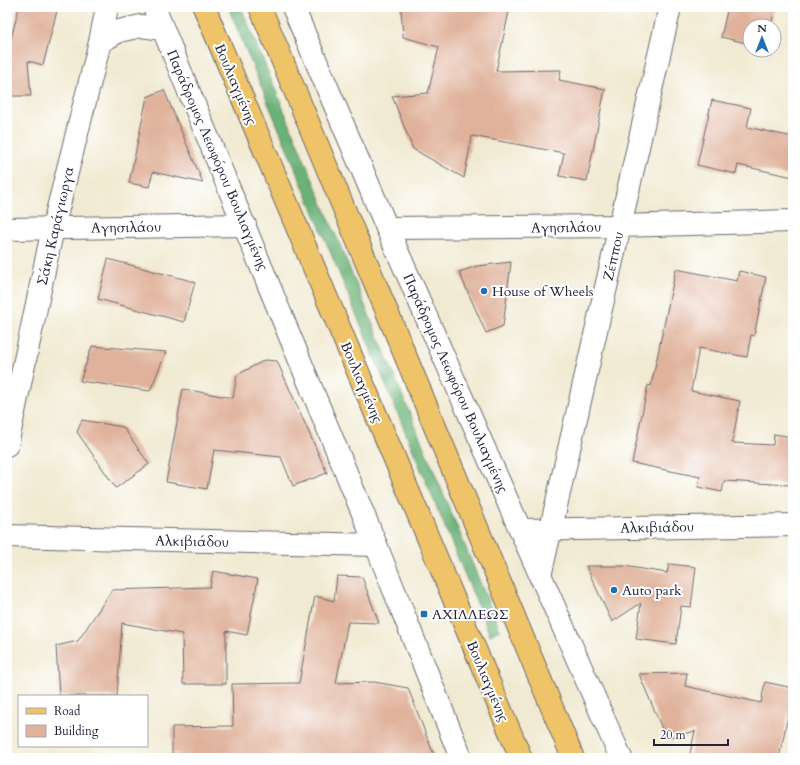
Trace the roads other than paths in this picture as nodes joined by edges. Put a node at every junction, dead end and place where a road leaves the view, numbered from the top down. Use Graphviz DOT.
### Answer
graph roads {
  1 [pos="107,7"];
  2 [pos="154,7"];
  3 [pos="204,7"];
  4 [pos="260,7"];
  5 [pos="293,7"];
  6 [pos="670,7"];
  7 [pos="163,29"];
  8 [pos="100,42"];
  9 [pos="793,221"];
  10 [pos="245,225"];
  11 [pos="620,226"];
  12 [pos="53,228"];
  13 [pos="387,228"];
  14 [pos="7,229"];
  15 [pos="7,445"];
  16 [pos="793,526"];
  17 [pos="551,529"];
  18 [pos="521,530"];
  19 [pos="7,536"];
  20 [pos="376,545"];
  21 [pos="540,576"];
  22 [pos="461,758"];
  23 [pos="521,758"];
  24 [pos="573,758"];
  25 [pos="621,758"];
  1 -- 8 [label="street, Σάκη Καράγιωργα"];
  2 -- 7 [label="street, Παράδρομος Λεωφόρου Βουλιαγμένης"];
  3 -- 23 [label="main road, Βουλιαγμένης"];
  4 -- 24 [label="main road"];
  5 -- 13 [label="street, Παράδρομος Λεωφόρου Βουλιαγμένης"];
  6 -- 11 [label="street, Ζέππου"];
  7 -- 8 [label="street"];
  7 -- 10 [label="street, Παράδρομος Λεωφόρου Βουλιαγμένης"];
  8 -- 12 [label="street, Σάκη Καράγιωργα"];
  9 -- 11 [label="street, Αγησιλάου"];
  10 -- 12 [label="street, Αγησιλάου"];
  10 -- 20 [label="street, Παράδρομος Λεωφόρου Βουλιαγμένης"];
  11 -- 13 [label="street, Αγησιλάου"];
  11 -- 17 [label="street, Ζέππου"];
  12 -- 14 [label="street, Αγησιλάου"];
  12 -- 15 [label="street, Σάκη Καράγιωργα"];
  13 -- 18 [label="street, Παράδρομος Λεωφόρου Βουλιαγμένης"];
  16 -- 17 [label="street, Αλκιβιάδου"];
  17 -- 18 [label="street, Αλκιβιάδου"];
  17 -- 21 [label="street, Ζέππου"];
  18 -- 21 [label="street, Παράδρομος Λεωφόρου Βουλιαγμένης"];
  19 -- 20 [label="street, Αλκιβιάδου"];
  20 -- 22 [label="street, Παράδρομος Λεωφόρου Βουλιαγμένης"];
  21 -- 25 [label="street, Παράδρομος Λεωφόρου Βουλιαγμένης"];
}
